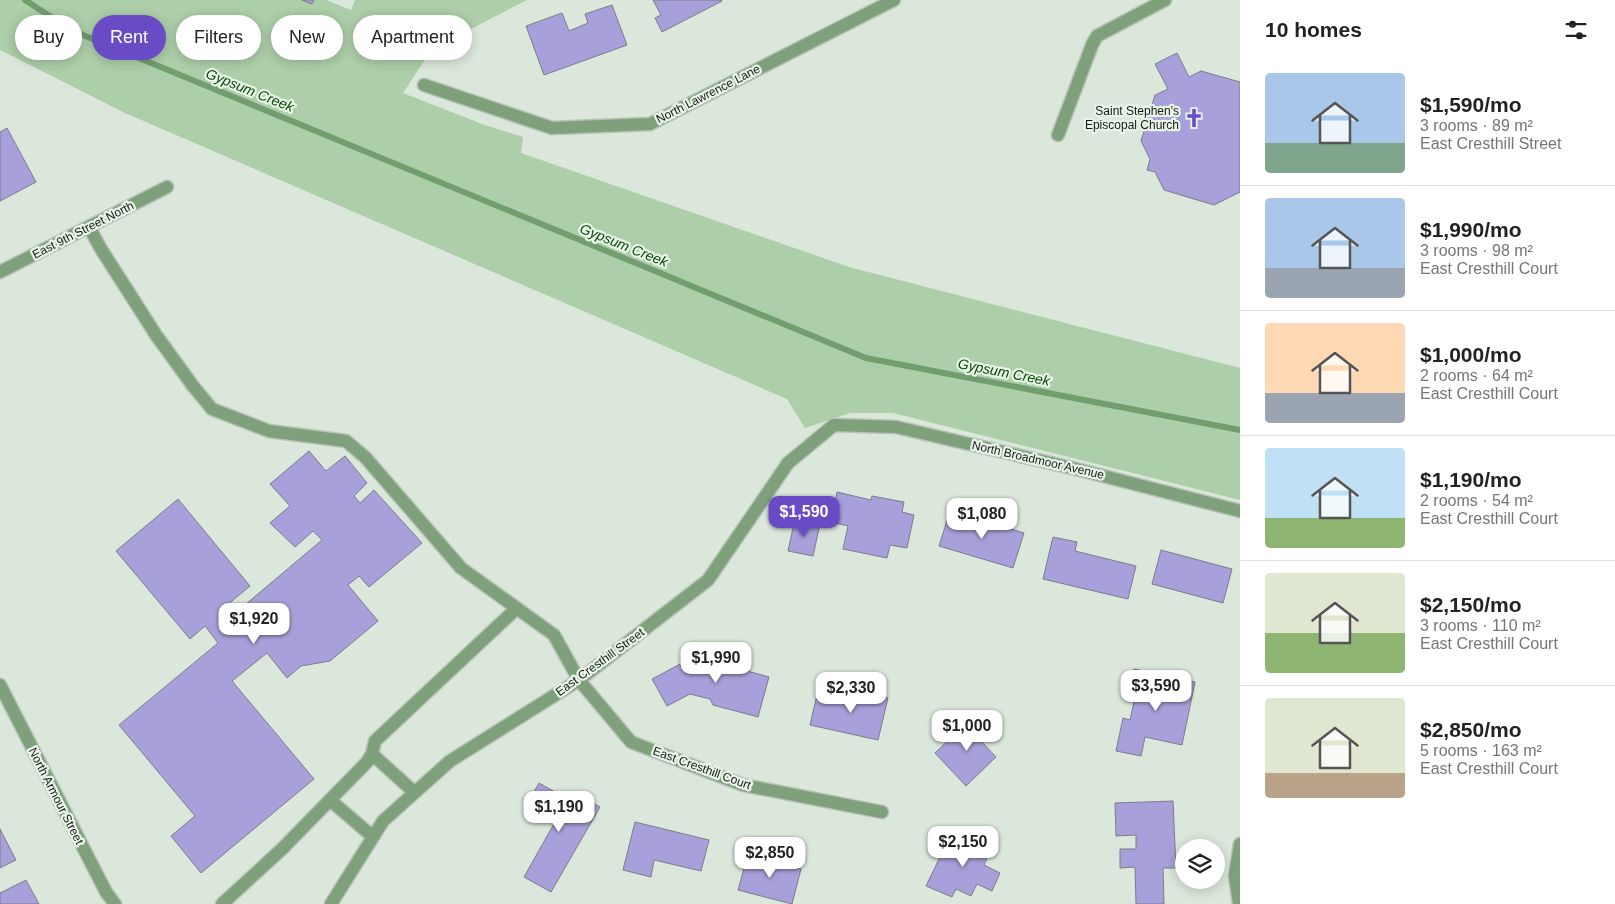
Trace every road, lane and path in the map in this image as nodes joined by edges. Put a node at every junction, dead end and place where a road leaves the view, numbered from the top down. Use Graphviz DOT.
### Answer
graph roads {
  1 [pos="894,0"];
  2 [pos="1165,0"];
  3 [pos="424,86"];
  4 [pos="1058,135"];
  5 [pos="167,187"];
  6 [pos="89,227"];
  7 [pos="0,272"];
  8 [pos="834,425"];
  9 [pos="1240,511"];
  10 [pos="517,608"];
  11 [pos="580,680"];
  12 [pos="0,686"];
  13 [pos="372,754"];
  14 [pos="414,792"];
  15 [pos="330,800"];
  16 [pos="882,812"];
  17 [pos="372,837"];
  18 [pos="1240,844"];
  19 [pos="115,904"];
  20 [pos="222,904"];
  21 [pos="331,904"];
  22 [pos="1239,904"];
  1 -- 3 [label="street, North Lawrence Lane"];
  2 -- 4 [label="street"];
  5 -- 6 [label="street, East 9th Street North"];
  6 -- 7 [label="street, East 9th Street North"];
  6 -- 10 [label="street, East Cresthill Court"];
  8 -- 9 [label="street, North Broadmoor Avenue"];
  8 -- 11 [label="street, East Cresthill Street"];
  10 -- 11 [label="street, East Cresthill Court"];
  10 -- 13 [label="street"];
  11 -- 14 [label="street, East Cresthill Street"];
  11 -- 16 [label="street, East Cresthill Court"];
  12 -- 19 [label="street, North Armour Street"];
  13 -- 14 [label="street"];
  13 -- 15 [label="street"];
  14 -- 17 [label="street, East Cresthill Street"];
  15 -- 17 [label="street"];
  15 -- 20 [label="street"];
  17 -- 21 [label="street, East Cresthill Street"];
  18 -- 22 [label="street"];
}
